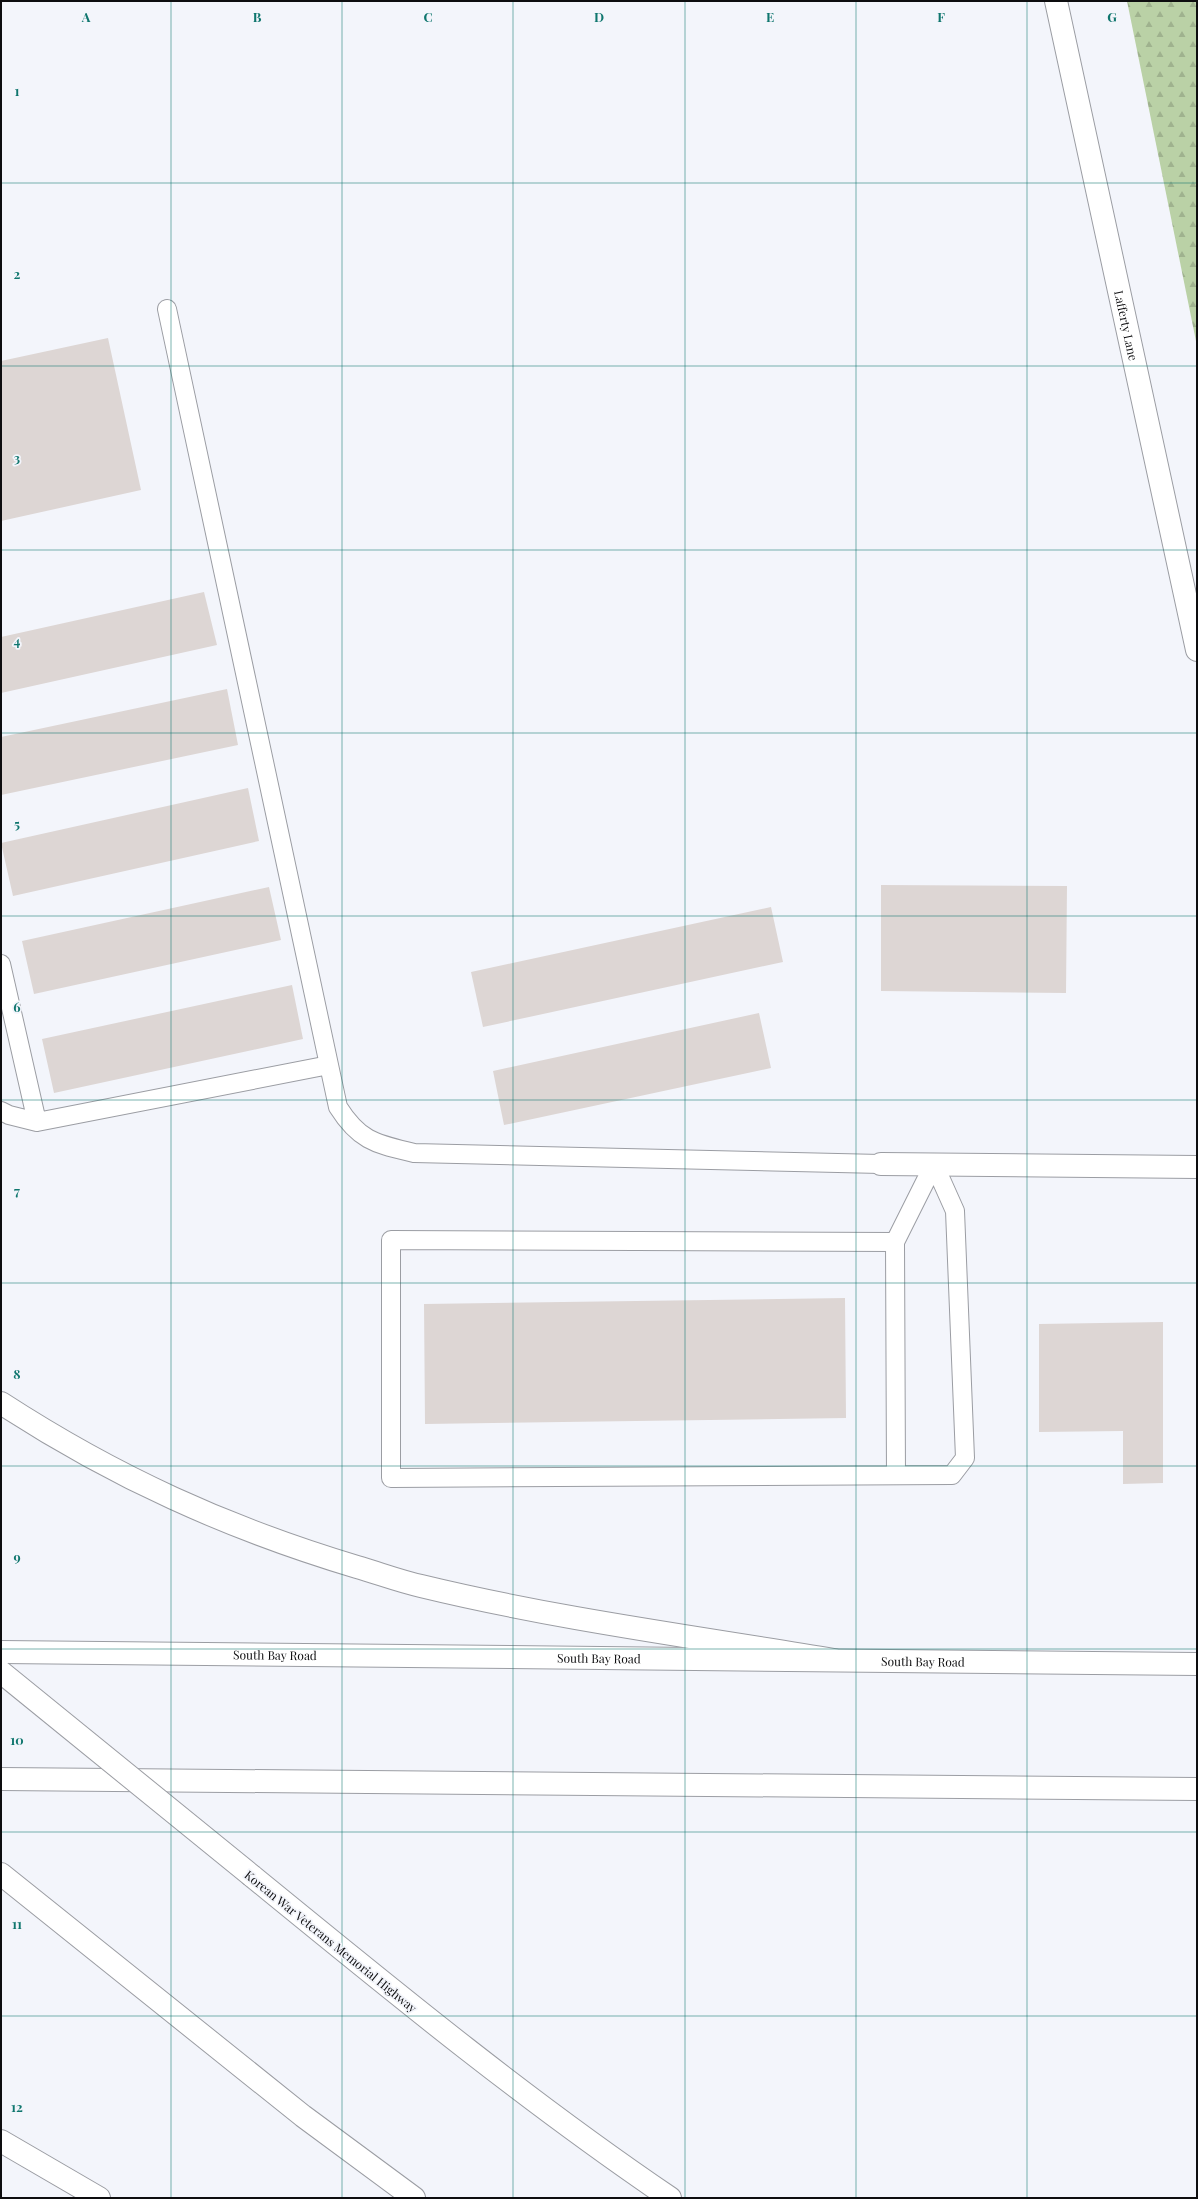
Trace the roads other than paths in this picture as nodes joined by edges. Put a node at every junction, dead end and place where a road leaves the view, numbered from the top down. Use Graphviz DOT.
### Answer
graph roads {
  1 [pos="1056,1"];
  2 [pos="167,309"];
  3 [pos="1197,650"];
  4 [pos="1,964"];
  5 [pos="329,1065"];
  6 [pos="1,1110"];
  7 [pos="37,1122"];
  8 [pos="881,1164"];
  9 [pos="934,1164"];
  10 [pos="1197,1167"];
  11 [pos="894,1242"];
  12 [pos="1,1403"];
  13 [pos="896,1475"];
  14 [pos="1,1652"];
  15 [pos="834,1660"];
  16 [pos="1197,1664"];
  17 [pos="1,1672"];
  18 [pos="1,1780"];
  19 [pos="1197,1789"];
  20 [pos="1,1875"];
  21 [pos="1,2141"];
  22 [pos="99,2198"];
  23 [pos="414,2198"];
  24 [pos="670,2198"];
  1 -- 3 [label="main road, Lafferty Lane"];
  2 -- 5 [label="lane"];
  4 -- 7 [label="lane"];
  5 -- 7 [label="lane"];
  5 -- 8 [label="lane"];
  6 -- 7 [label="lane"];
  8 -- 9 [label="main road"];
  9 -- 10 [label="main road"];
  9 -- 11 [label="lane"];
  9 -- 13 [label="lane"];
  11 -- 13 [label="lane"];
  11 -- 13 [label="lane"];
  12 -- 15 [label="main road"];
  14 -- 15 [label="main road, South Bay Road"];
  15 -- 16 [label="main road, South Bay Road"];
  17 -- 24 [label="main road, Korean War Veterans Memorial Highway, bridge"];
  18 -- 19 [label="main road"];
  20 -- 23 [label="main road"];
  21 -- 22 [label="main road"];
}
